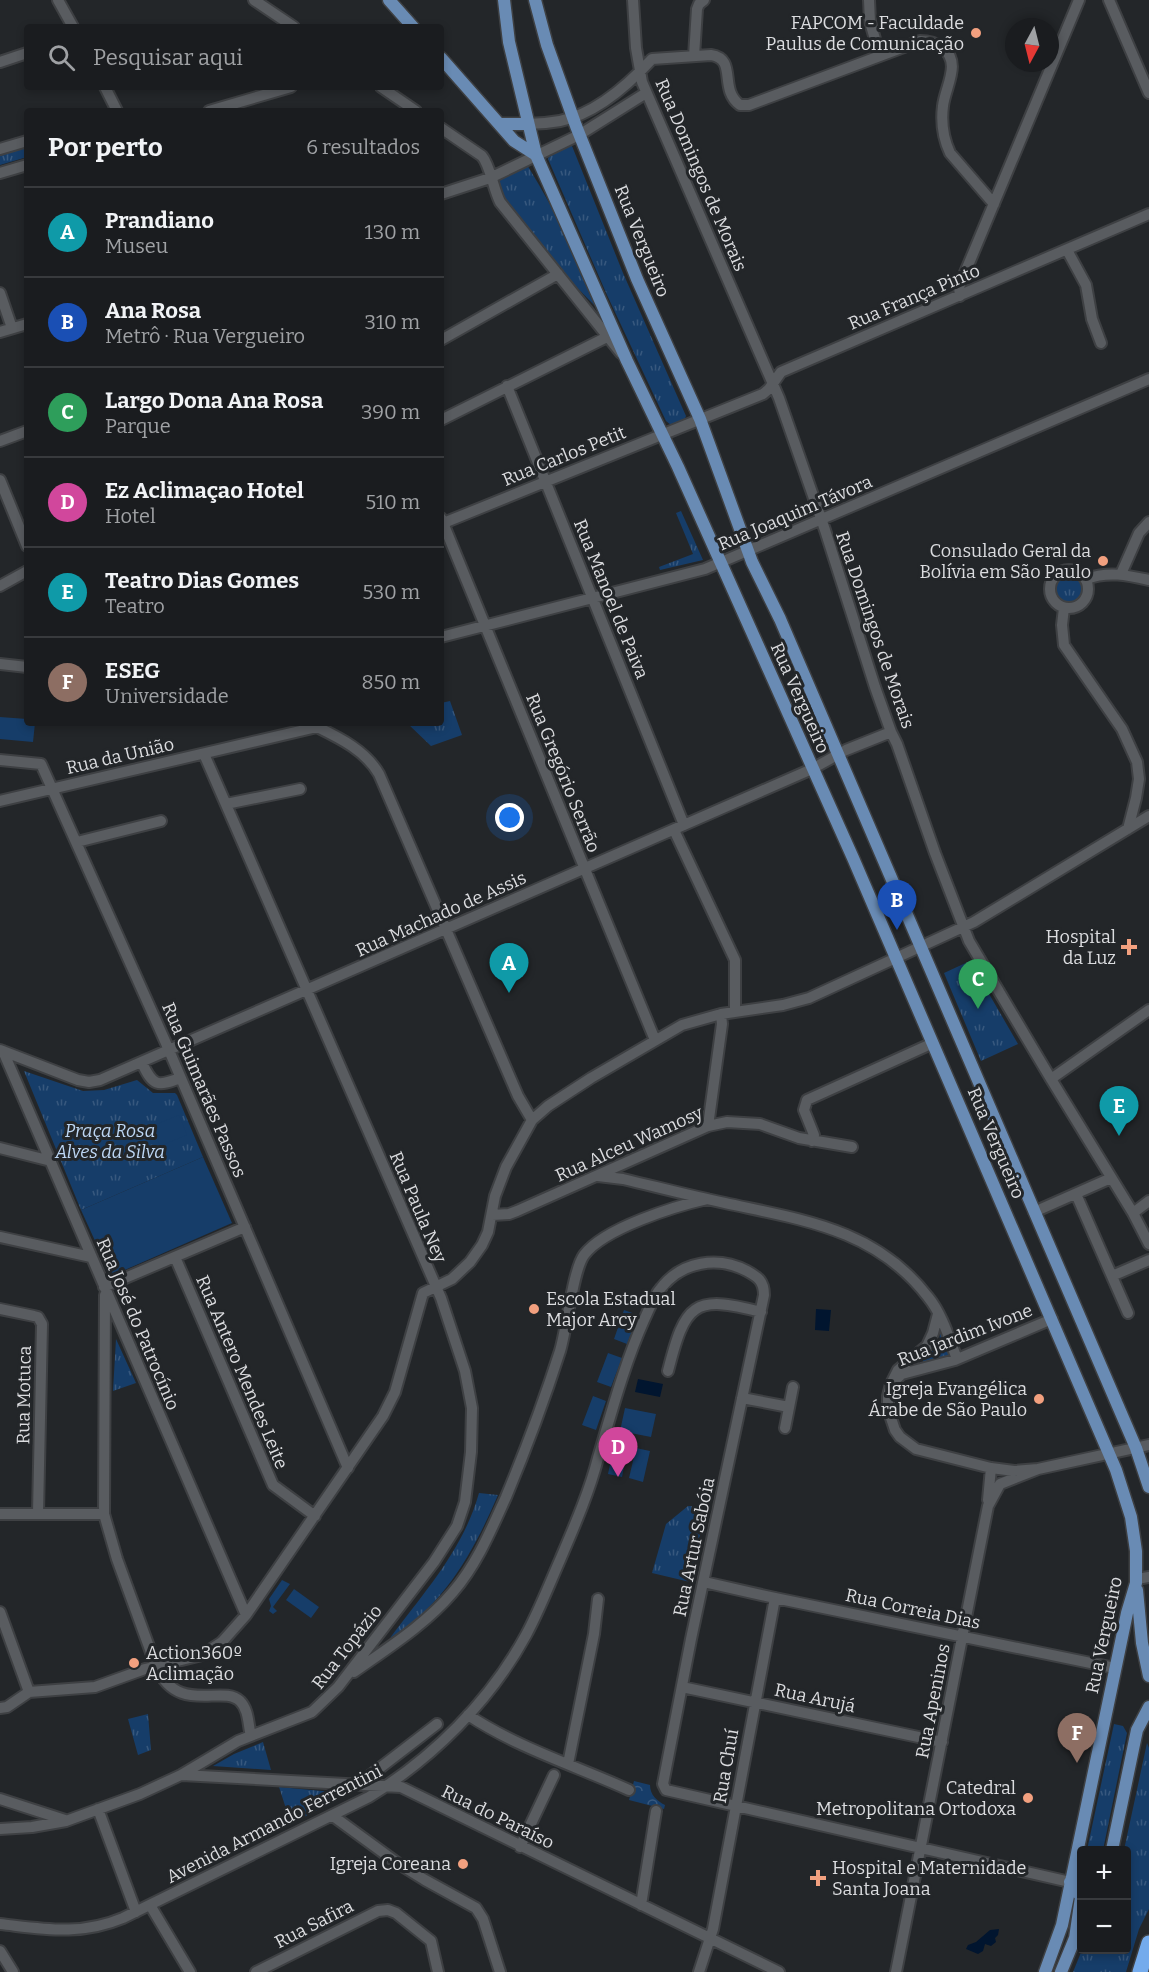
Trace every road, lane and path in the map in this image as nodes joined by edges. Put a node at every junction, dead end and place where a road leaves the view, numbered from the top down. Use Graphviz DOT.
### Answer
graph roads {
  1 [pos="58,0"];
  2 [pos="254,0"];
  3 [pos="389,0"];
  4 [pos="504,0"];
  5 [pos="536,0"];
  6 [pos="633,0"];
  7 [pos="704,0"];
  8 [pos="869,0"];
  9 [pos="1079,0"];
  10 [pos="1109,0"];
  11 [pos="71,24"];
  12 [pos="290,24"];
  13 [pos="410,24"];
  14 [pos="24,54"];
  15 [pos="694,56"];
  16 [pos="880,56"];
  17 [pos="444,61"];
  18 [pos="0,62"];
  19 [pos="640,73"];
  20 [pos="106,90"];
  21 [pos="281,90"];
  22 [pos="386,90"];
  23 [pos="646,93"];
  24 [pos="1149,93"];
  25 [pos="116,108"];
  26 [pos="219,108"];
  27 [pos="412,108"];
  28 [pos="572,118"];
  29 [pos="499,124"];
  30 [pos="527,124"];
  31 [pos="444,130"];
  32 [pos="579,135"];
  33 [pos="24,142"];
  34 [pos="0,149"];
  35 [pos="536,155"];
  36 [pos="24,167"];
  37 [pos="0,172"];
  38 [pos="490,178"];
  39 [pos="444,193"];
  40 [pos="994,204"];
  41 [pos="1149,214"];
  42 [pos="1067,250"];
  43 [pos="558,274"];
  44 [pos="0,293"];
  45 [pos="960,296"];
  46 [pos="24,325"];
  47 [pos="12,328"];
  48 [pos="0,332"];
  49 [pos="607,337"];
  50 [pos="444,338"];
  51 [pos="1101,344"];
  52 [pos="627,361"];
  53 [pos="1149,379"];
  54 [pos="773,383"];
  55 [pos="507,386"];
  56 [pos="444,418"];
  57 [pos="700,419"];
  58 [pos="24,432"];
  59 [pos="663,435"];
  60 [pos="0,441"];
  61 [pos="0,480"];
  62 [pos="546,482"];
  63 [pos="444,520"];
  64 [pos="821,520"];
  65 [pos="1149,522"];
  66 [pos="444,526"];
  67 [pos="24,539"];
  68 [pos="748,552"];
  69 [pos="721,563"];
  70 [pos="24,573"];
  71 [pos="1121,574"];
  72 [pos="1086,579"];
  73 [pos="1149,580"];
  74 [pos="0,586"];
  75 [pos="592,597"];
  76 [pos="1064,608"];
  77 [pos="485,626"];
  78 [pos="444,636"];
  79 [pos="0,664"];
  80 [pos="24,667"];
  81 [pos="309,726"];
  82 [pos="315,726"];
  83 [pos="891,732"];
  84 [pos="204,754"];
  85 [pos="837,755"];
  86 [pos="0,760"];
  87 [pos="812,769"];
  88 [pos="52,789"];
  89 [pos="300,789"];
  90 [pos="0,801"];
  91 [pos="226,804"];
  92 [pos="1149,816"];
  93 [pos="161,821"];
  94 [pos="679,827"];
  95 [pos="1128,829"];
  96 [pos="77,842"];
  97 [pos="585,869"];
  98 [pos="963,927"];
  99 [pos="445,930"];
  100 [pos="921,947"];
  101 [pos="897,958"];
  102 [pos="307,991"];
  103 [pos="1149,1010"];
  104 [pos="735,1012"];
  105 [pos="721,1014"];
  106 [pos="655,1040"];
  107 [pos="933,1043"];
  108 [pos="1,1049"];
  109 [pos="169,1050"];
  110 [pos="142,1063"];
  111 [pos="180,1078"];
  112 [pos="1051,1079"];
  113 [pos="532,1120"];
  114 [pos="708,1126"];
  115 [pos="812,1141"];
  116 [pos="852,1147"];
  117 [pos="0,1148"];
  118 [pos="51,1161"];
  119 [pos="598,1176"];
  120 [pos="1110,1178"];
  121 [pos="1076,1194"];
  122 [pos="707,1199"];
  123 [pos="1149,1201"];
  124 [pos="1034,1212"];
  125 [pos="1133,1213"];
  126 [pos="492,1215"];
  127 [pos="245,1227"];
  128 [pos="0,1237"];
  129 [pos="1149,1244"];
  130 [pos="91,1257"];
  131 [pos="175,1257"];
  132 [pos="1149,1260"];
  133 [pos="1112,1276"];
  134 [pos="436,1287"];
  135 [pos="105,1288"];
  136 [pos="0,1309"];
  137 [pos="761,1312"];
  138 [pos="1128,1313"];
  139 [pos="938,1314"];
  140 [pos="1052,1318"];
  141 [pos="120,1325"];
  142 [pos="105,1349"];
  143 [pos="957,1359"];
  144 [pos="668,1371"];
  145 [pos="891,1384"];
  146 [pos="793,1388"];
  147 [pos="742,1398"];
  148 [pos="789,1407"];
  149 [pos="785,1428"];
  150 [pos="1149,1445"];
  151 [pos="1136,1448"];
  152 [pos="1109,1453"];
  153 [pos="348,1468"];
  154 [pos="991,1468"];
  155 [pos="1038,1469"];
  156 [pos="1149,1487"];
  157 [pos="988,1506"];
  158 [pos="38,1513"];
  159 [pos="0,1514"];
  160 [pos="104,1514"];
  161 [pos="315,1516"];
  162 [pos="1141,1579"];
  163 [pos="704,1582"];
  164 [pos="775,1598"];
  165 [pos="598,1599"];
  166 [pos="0,1612"];
  167 [pos="246,1615"];
  168 [pos="380,1631"];
  169 [pos="963,1636"];
  170 [pos="390,1646"];
  171 [pos="156,1666"];
  172 [pos="1115,1668"];
  173 [pos="1149,1676"];
  174 [pos="343,1680"];
  175 [pos="682,1688"];
  176 [pos="28,1692"];
  177 [pos="755,1703"];
  178 [pos="1149,1707"];
  179 [pos="0,1708"];
  180 [pos="468,1715"];
  181 [pos="437,1724"];
  182 [pos="250,1736"];
  183 [pos="942,1742"];
  184 [pos="208,1760"];
  185 [pos="568,1764"];
  186 [pos="182,1775"];
  187 [pos="554,1775"];
  188 [pos="217,1776"];
  189 [pos="370,1777"];
  190 [pos="359,1784"];
  191 [pos="387,1786"];
  192 [pos="629,1790"];
  193 [pos="0,1799"];
  194 [pos="736,1806"];
  195 [pos="98,1809"];
  196 [pos="34,1810"];
  197 [pos="656,1811"];
  198 [pos="333,1816"];
  199 [pos="66,1821"];
  200 [pos="32,1827"];
  201 [pos="0,1829"];
  202 [pos="520,1846"];
  203 [pos="1113,1846"];
  204 [pos="921,1847"];
  205 [pos="1070,1882"];
  206 [pos="150,1905"];
  207 [pos="641,1905"];
  208 [pos="136,1912"];
  209 [pos="1,1927"];
  210 [pos="1077,1934"];
  211 [pos="1075,1938"];
  212 [pos="710,1939"];
  213 [pos="1149,1943"];
  214 [pos="0,1951"];
  215 [pos="13,1972"];
  216 [pos="190,1972"];
  217 [pos="256,1972"];
  218 [pos="438,1972"];
  219 [pos="500,1972"];
  220 [pos="699,1972"];
  221 [pos="779,1972"];
  222 [pos="896,1972"];
  223 [pos="1045,1972"];
  224 [pos="1061,1972"];
  225 [pos="1140,1972"];
  1 -- 11 [label="street"];
  2 -- 12 [label="street"];
  3 -- 13 [label="main road"];
  4 -- 30 [label="main road, Rua Vergueiro"];
  5 -- 28 [label="main road, Rua Vergueiro"];
  6 -- 19 [label="street, Rua Domingos de Morais"];
  7 -- 15 [label="street"];
  8 -- 16 [label="street"];
  9 -- 40 [label="street"];
  10 -- 24 [label="street"];
  14 -- 18 [label="street"];
  15 -- 16 [label="street"];
  15 -- 19 [label="street"];
  16 -- 40 [label="street"];
  17 -- 29 [label="main road"];
  19 -- 23 [label="street, Rua Domingos de Morais"];
  19 -- 28 [label="street"];
  20 -- 25 [label="street"];
  21 -- 26 [label="street"];
  22 -- 27 [label="street"];
  23 -- 32 [label="street"];
  23 -- 54 [label="street, Rua Domingos de Morais"];
  28 -- 30 [label="street"];
  28 -- 32 [label="main road, Rua Vergueiro"];
  29 -- 30 [label="main road"];
  29 -- 35 [label="main road"];
  30 -- 35 [label="main road, Rua Vergueiro"];
  31 -- 38 [label="street, Rua Vergueiro"];
  32 -- 35 [label="street"];
  32 -- 57 [label="main road, Rua Vergueiro"];
  33 -- 34 [label="street"];
  35 -- 38 [label="street"];
  35 -- 52 [label="main road, Rua Vergueiro"];
  36 -- 37 [label="street"];
  38 -- 39 [label="street"];
  38 -- 43 [label="street, Rua Vergueiro"];
  40 -- 45 [label="street"];
  41 -- 42 [label="street, Rua França Pinto"];
  42 -- 45 [label="street, Rua França Pinto"];
  42 -- 51 [label="street"];
  43 -- 49 [label="street, Rua Vergueiro"];
  43 -- 50 [label="street"];
  44 -- 47 [label="street"];
  45 -- 54 [label="street, Rua França Pinto"];
  46 -- 47 [label="street"];
  47 -- 48 [label="street"];
  49 -- 52 [label="street, Rua Vergueiro"];
  49 -- 55 [label="street"];
  52 -- 59 [label="main road, Rua Vergueiro"];
  53 -- 64 [label="street, Rua Joaquim Távora"];
  54 -- 57 [label="street, Rua França Pinto"];
  54 -- 64 [label="street, Rua Domingos de Morais"];
  55 -- 56 [label="street"];
  55 -- 62 [label="street, Rua Manoel de Paiva"];
  57 -- 59 [label="street, Rua Carlos Petit"];
  57 -- 68 [label="main road, Rua Vergueiro"];
  58 -- 60 [label="street"];
  59 -- 62 [label="street, Rua Carlos Petit"];
  59 -- 69 [label="main road, Rua Vergueiro"];
  61 -- 67 [label="street"];
  62 -- 63 [label="street, Rua Carlos Petit"];
  62 -- 75 [label="street, Rua Manoel de Paiva"];
  64 -- 68 [label="street, Rua Joaquim Távora"];
  64 -- 83 [label="street, Rua Domingos de Morais"];
  65 -- 71 [label="street"];
  66 -- 77 [label="street, Rua Gregório Serrão"];
  68 -- 69 [label="street, Rua Joaquim Távora"];
  68 -- 85 [label="main road, Rua Vergueiro"];
  69 -- 75 [label="street, Rua Joaquim Távora"];
  69 -- 87 [label="main road, Rua Vergueiro"];
  70 -- 74 [label="street"];
  71 -- 72 [label="street"];
  71 -- 73 [label="street"];
  72 -- 76 [label="street"];
  72 -- 76 [label="street"];
  75 -- 77 [label="street, Rua Joaquim Távora"];
  75 -- 94 [label="street, Rua Manoel de Paiva"];
  76 -- 95 [label="street"];
  77 -- 78 [label="street, Rua Joaquim Távora"];
  77 -- 97 [label="street, Rua Gregório Serrão"];
  79 -- 80 [label="street"];
  81 -- 84 [label="street, Rua da União"];
  82 -- 99 [label="street"];
  83 -- 85 [label="street, Rua Machado de Assis"];
  83 -- 98 [label="street, Rua Domingos de Morais"];
  84 -- 88 [label="street, Rua da União"];
  84 -- 91 [label="street, Rua Paula Ney"];
  85 -- 87 [label="street, Rua Machado de Assis"];
  85 -- 100 [label="main road, Rua Vergueiro"];
  86 -- 88 [label="street, Rua Guimarães Passos"];
  87 -- 94 [label="street, Rua Machado de Assis"];
  87 -- 101 [label="main road, Rua Vergueiro"];
  88 -- 90 [label="street, Rua da União"];
  88 -- 96 [label="street, Rua Guimarães Passos"];
  89 -- 91 [label="street"];
  91 -- 102 [label="street, Rua Paula Ney"];
  92 -- 95 [label="street"];
  93 -- 96 [label="street"];
  94 -- 97 [label="street, Rua Machado de Assis"];
  94 -- 104 [label="street, Rua Manoel de Paiva"];
  95 -- 98 [label="street"];
  96 -- 109 [label="street, Rua Guimarães Passos"];
  97 -- 99 [label="street, Rua Machado de Assis"];
  97 -- 106 [label="street, Rua Gregório Serrão"];
  98 -- 100 [label="street"];
  98 -- 112 [label="street, Rua Domingos de Morais"];
  99 -- 102 [label="street, Rua Machado de Assis"];
  99 -- 113 [label="street"];
  100 -- 101 [label="street"];
  100 -- 124 [label="main road, Rua Vergueiro"];
  101 -- 104 [label="street"];
  101 -- 107 [label="main road, Rua Vergueiro"];
  102 -- 109 [label="street, Rua Machado de Assis"];
  102 -- 134 [label="street, Rua Paula Ney"];
  103 -- 112 [label="street"];
  104 -- 105 [label="street"];
  105 -- 106 [label="street"];
  105 -- 114 [label="street"];
  106 -- 113 [label="street"];
  107 -- 115 [label="street"];
  107 -- 140 [label="main road, Rua Vergueiro"];
  108 -- 110 [label="street, Rua Machado de Assis"];
  108 -- 118 [label="street, Rua José do Patrocínio"];
  109 -- 110 [label="street, Rua Machado de Assis"];
  109 -- 111 [label="street, Rua Guimarães Passos"];
  110 -- 111 [label="street"];
  111 -- 127 [label="street, Rua Guimarães Passos"];
  112 -- 120 [label="street, Rua Domingos de Morais"];
  113 -- 126 [label="street"];
  114 -- 115 [label="street, Rua Alceu Wamosy"];
  114 -- 119 [label="street, Rua Alceu Wamosy"];
  115 -- 116 [label="street, Rua Alceu Wamosy"];
  117 -- 118 [label="street"];
  118 -- 130 [label="street, Rua José do Patrocínio"];
  119 -- 122 [label="street"];
  119 -- 126 [label="street, Rua Alceu Wamosy"];
  120 -- 121 [label="street"];
  120 -- 125 [label="street, Rua Domingos de Morais"];
  121 -- 124 [label="street"];
  121 -- 133 [label="street"];
  122 -- 139 [label="street"];
  122 -- 170 [label="street"];
  123 -- 125 [label="street"];
  124 -- 151 [label="main road, Rua Vergueiro"];
  125 -- 129 [label="street, Rua Domingos de Morais"];
  126 -- 134 [label="street"];
  127 -- 131 [label="street"];
  127 -- 153 [label="street, Rua Guimarães Passos"];
  128 -- 130 [label="street"];
  130 -- 135 [label="street, Rua José do Patrocínio"];
  131 -- 135 [label="street"];
  131 -- 161 [label="street, Rua Antero Mendes Leite"];
  132 -- 133 [label="street"];
  133 -- 138 [label="street"];
  134 -- 153 [label="street, Rua Paula Ney"];
  134 -- 168 [label="street, Rua Topázio"];
  135 -- 141 [label="street, Rua José do Patrocínio"];
  135 -- 142 [label="street"];
  136 -- 158 [label="street, Rua Motuca"];
  137 -- 144 [label="street"];
  137 -- 147 [label="street, Rua Artur Sabóia"];
  137 -- 180 [label="street, Avenida Armando Ferrentini"];
  139 -- 143 [label="street"];
  139 -- 145 [label="street"];
  140 -- 143 [label="street, Rua Jardim Ivone"];
  140 -- 152 [label="main road, Rua Vergueiro"];
  141 -- 142 [label="street"];
  141 -- 167 [label="street, Rua José do Patrocínio"];
  142 -- 160 [label="street"];
  143 -- 145 [label="street, Rua Jardim Ivone"];
  145 -- 154 [label="street"];
  146 -- 148 [label="street"];
  147 -- 148 [label="street"];
  147 -- 163 [label="street, Rua Artur Sabóia"];
  148 -- 149 [label="street"];
  150 -- 151 [label="street"];
  151 -- 152 [label="street"];
  151 -- 156 [label="main road, Rua Vergueiro"];
  152 -- 155 [label="street"];
  152 -- 162 [label="main road, Rua Vergueiro"];
  153 -- 161 [label="street, Rua Paula Ney"];
  154 -- 155 [label="street"];
  154 -- 157 [label="street, Rua Apeninos"];
  155 -- 157 [label="street, Rua Apeninos"];
  157 -- 169 [label="street, Rua Apeninos"];
  158 -- 159 [label="street"];
  158 -- 160 [label="street"];
  160 -- 171 [label="street"];
  161 -- 167 [label="street, Rua Paula Ney"];
  162 -- 172 [label="main road, Rua Vergueiro"];
  162 -- 173 [label="main road"];
  163 -- 164 [label="street, Rua Correia Dias"];
  163 -- 175 [label="street, Rua Artur Sabóia"];
  164 -- 169 [label="street, Rua Correia Dias"];
  164 -- 177 [label="street, Rua Chuí"];
  165 -- 185 [label="street"];
  166 -- 176 [label="street"];
  167 -- 171 [label="street, Rua Paula Ney"];
  168 -- 170 [label="street"];
  168 -- 174 [label="street, Rua Topázio"];
  169 -- 172 [label="street, Rua Correia Dias"];
  169 -- 183 [label="street, Rua Apeninos"];
  170 -- 174 [label="street"];
  171 -- 176 [label="street, Rua Paula Ney"];
  171 -- 182 [label="street"];
  172 -- 205 [label="main road, Rua Vergueiro"];
  174 -- 182 [label="street, Rua Topázio"];
  175 -- 177 [label="street, Rua Arujá"];
  175 -- 194 [label="street, Rua Artur Sabóia"];
  176 -- 179 [label="street"];
  177 -- 183 [label="street, Rua Arujá"];
  177 -- 194 [label="street, Rua Chuí"];
  178 -- 203 [label="main road"];
  180 -- 185 [label="street"];
  180 -- 191 [label="street, Avenida Armando Ferrentini"];
  181 -- 189 [label="street"];
  182 -- 184 [label="street, Rua Topázio"];
  183 -- 204 [label="street, Rua Apeninos"];
  184 -- 186 [label="street, Rua Topázio"];
  184 -- 188 [label="street"];
  185 -- 192 [label="street"];
  186 -- 188 [label="street, Rua do Paraíso"];
  186 -- 195 [label="street, Rua Topázio"];
  187 -- 202 [label="street"];
  188 -- 190 [label="street, Rua do Paraíso"];
  189 -- 190 [label="street"];
  189 -- 191 [label="street"];
  190 -- 191 [label="street, Rua do Paraíso"];
  191 -- 198 [label="street, Avenida Armando Ferrentini"];
  191 -- 202 [label="street, Rua do Paraíso"];
  193 -- 196 [label="street"];
  194 -- 204 [label="street"];
  194 -- 212 [label="street, Rua Chuí"];
  195 -- 199 [label="street, Rua Topázio"];
  195 -- 208 [label="street"];
  196 -- 199 [label="street"];
  196 -- 200 [label="street"];
  197 -- 207 [label="street"];
  198 -- 206 [label="street, Avenida Armando Ferrentini"];
  198 -- 219 [label="street"];
  199 -- 200 [label="street, Rua Topázio"];
  200 -- 201 [label="street, Rua Topázio"];
  202 -- 207 [label="street, Rua do Paraíso"];
  204 -- 205 [label="street"];
  204 -- 222 [label="street, Rua Apeninos"];
  205 -- 211 [label="main road"];
  205 -- 223 [label="main road, Rua Vergueiro"];
  206 -- 208 [label="street, Avenida Armando Ferrentini"];
  206 -- 216 [label="street"];
  207 -- 212 [label="street, Rua do Paraíso"];
  208 -- 209 [label="street, Avenida Armando Ferrentini"];
  210 -- 211 [label="main road"];
  211 -- 224 [label="main road"];
  212 -- 220 [label="street, Rua Chuí"];
  212 -- 221 [label="street, Rua do Paraíso"];
  213 -- 225 [label="highway"];
  214 -- 215 [label="street"];
  217 -- 218 [label="street, Rua Safira"];
}
